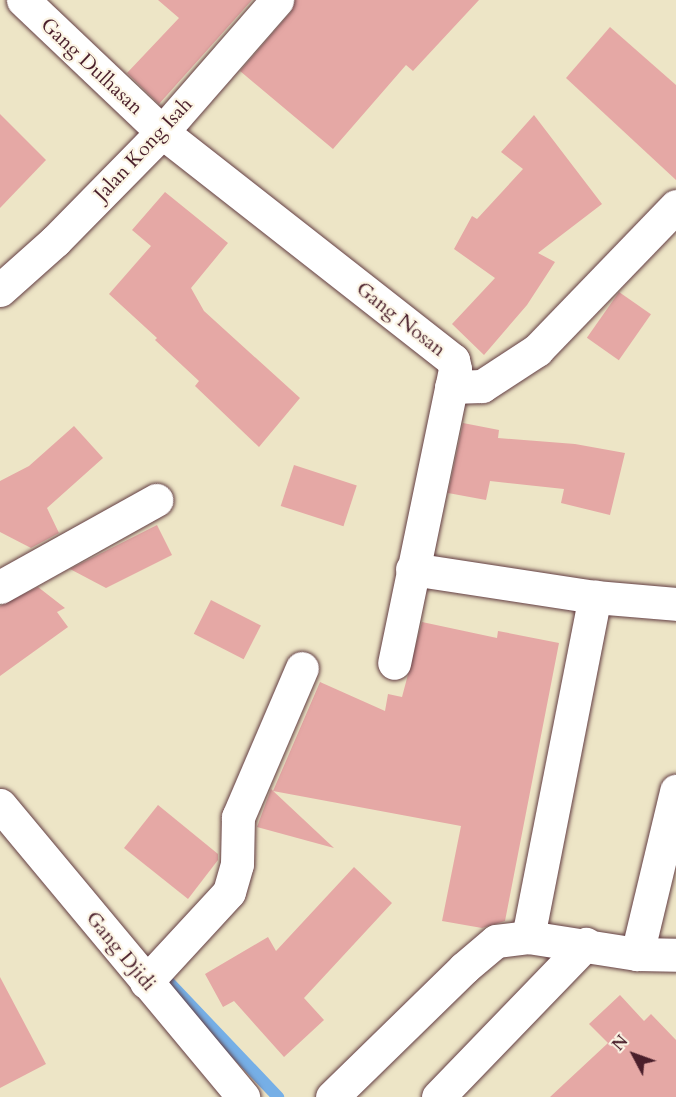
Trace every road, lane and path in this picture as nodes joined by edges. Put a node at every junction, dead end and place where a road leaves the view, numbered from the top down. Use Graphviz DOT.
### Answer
graph roads {
  1 [pos="22,0"];
  2 [pos="277,0"];
  3 [pos="162,132"];
  4 [pos="676,206"];
  5 [pos="0,290"];
  6 [pos="451,387"];
  7 [pos="156,500"];
  8 [pos="412,569"];
  9 [pos="0,587"];
  10 [pos="595,597"];
  11 [pos="676,604"];
  12 [pos="394,663"];
  13 [pos="302,668"];
  14 [pos="676,791"];
  15 [pos="0,804"];
  16 [pos="528,937"];
  17 [pos="586,944"];
  18 [pos="637,954"];
  19 [pos="676,955"];
  20 [pos="146,982"];
  21 [pos="243,1097"];
  22 [pos="332,1097"];
  23 [pos="438,1097"];
  1 -- 3 [label="street, Gang Dulhasan"];
  2 -- 3 [label="street, Jalan Kong Isah"];
  3 -- 5 [label="street, Jalan Kong Isah"];
  3 -- 6 [label="street, Gang Nosan"];
  4 -- 6 [label="street"];
  6 -- 8 [label="street, Gang Nosan"];
  7 -- 9 [label="street"];
  8 -- 10 [label="street"];
  8 -- 12 [label="street, Gang Nosan"];
  10 -- 11 [label="street"];
  10 -- 16 [label="street"];
  13 -- 20 [label="street"];
  14 -- 18 [label="street"];
  15 -- 20 [label="street, Gang Djidi"];
  16 -- 17 [label="street"];
  16 -- 22 [label="street"];
  17 -- 18 [label="street"];
  17 -- 23 [label="street"];
  18 -- 19 [label="street"];
  20 -- 21 [label="street, Gang Djidi"];
}
